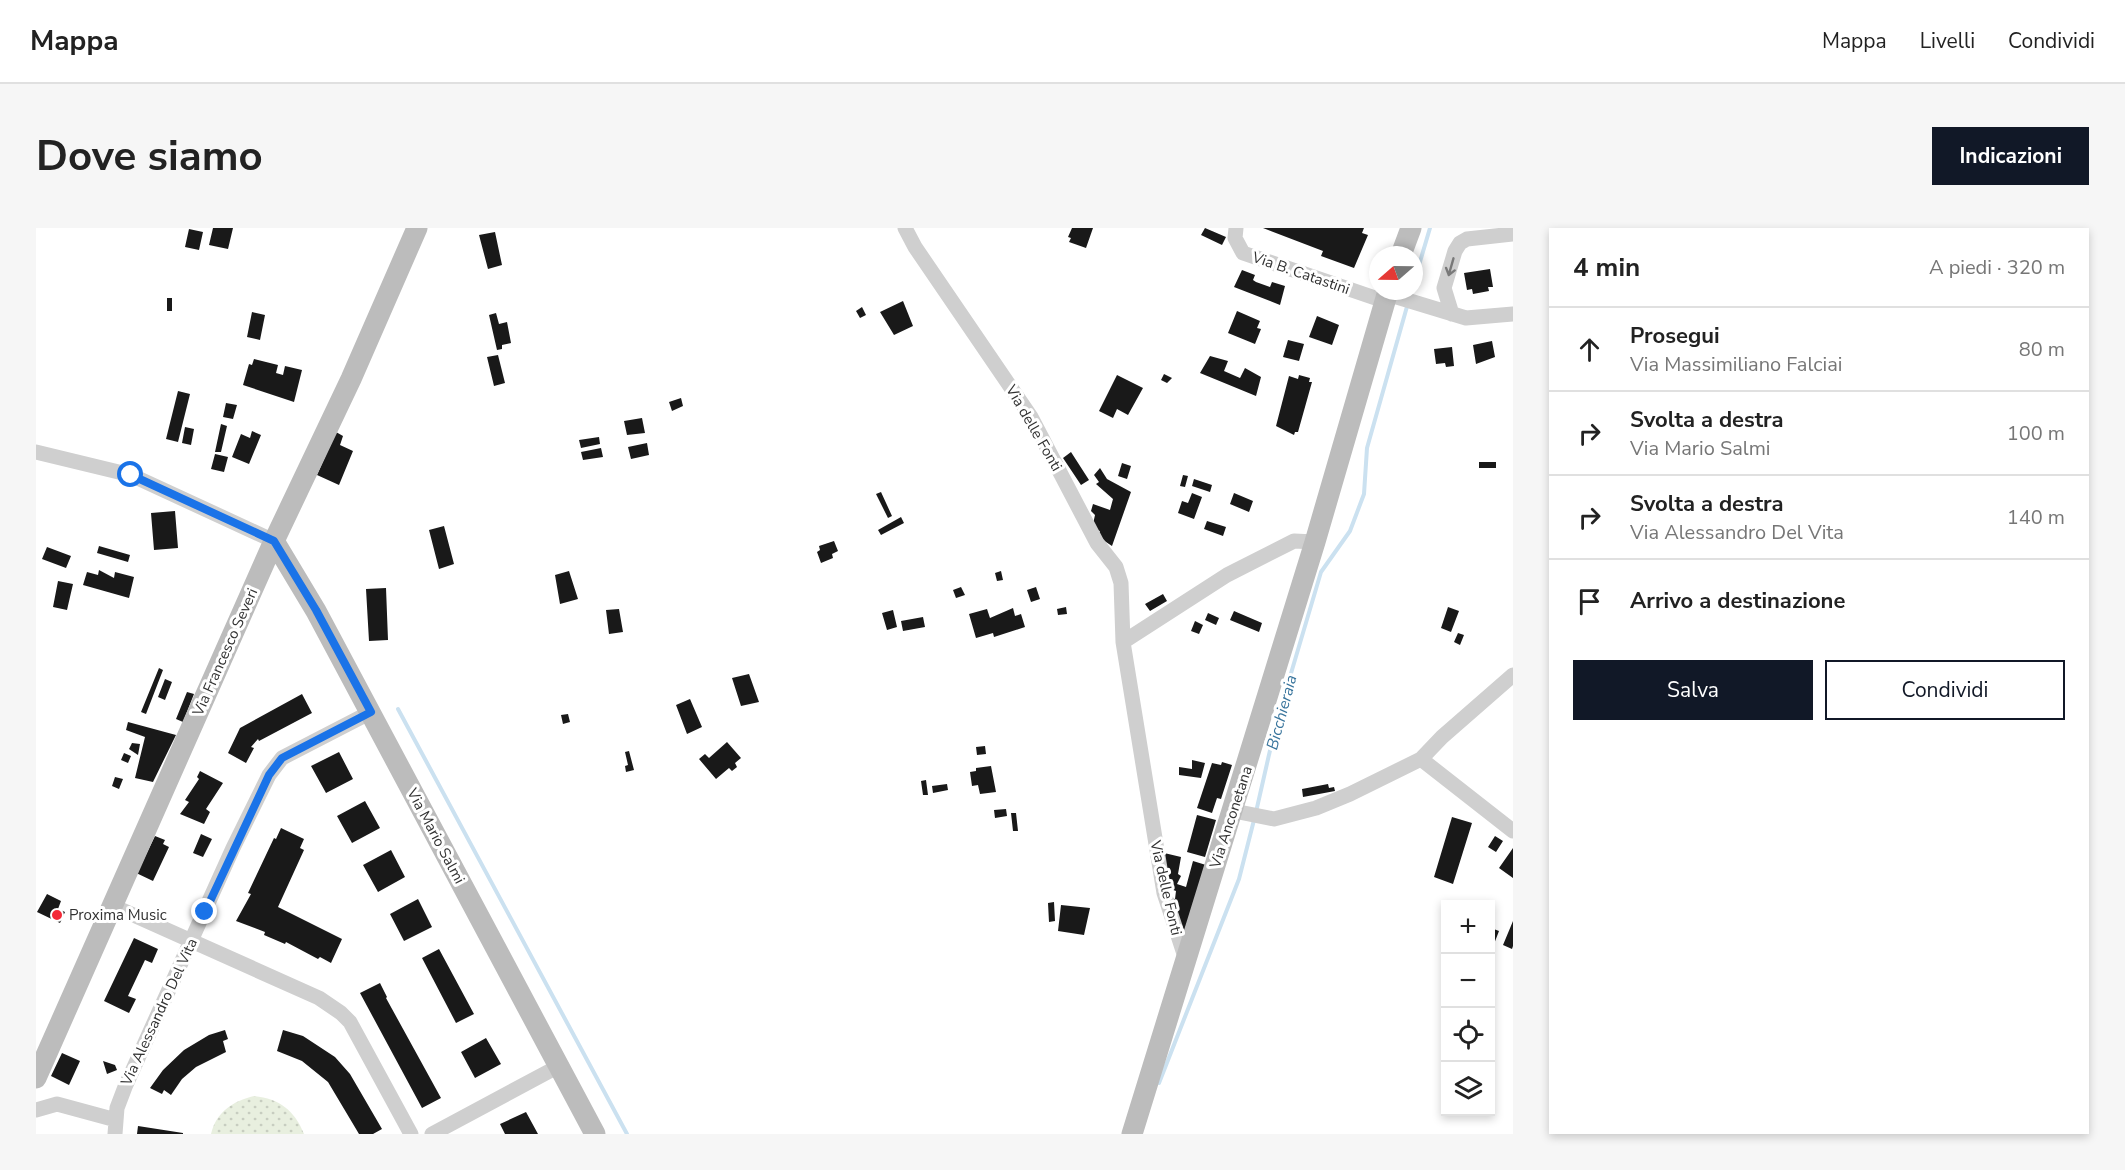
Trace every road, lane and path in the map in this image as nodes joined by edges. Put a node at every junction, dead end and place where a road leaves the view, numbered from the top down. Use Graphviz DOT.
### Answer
graph roads {
  1 [pos="417,228"];
  2 [pos="905,228"];
  3 [pos="1236,228"];
  4 [pos="1411,228"];
  5 [pos="1513,234"];
  6 [pos="1404,246"];
  7 [pos="1369,290"];
  8 [pos="1388,300"];
  9 [pos="1404,300"];
  10 [pos="1452,314"];
  11 [pos="1513,314"];
  12 [pos="36,452"];
  13 [pos="274,541"];
  14 [pos="1315,542"];
  15 [pos="1123,642"];
  16 [pos="1513,675"];
  17 [pos="371,712"];
  18 [pos="1421,759"];
  19 [pos="1239,812"];
  20 [pos="1513,831"];
  21 [pos="111,905"];
  22 [pos="193,940"];
  23 [pos="1185,957"];
  24 [pos="559,1066"];
  25 [pos="36,1078"];
  26 [pos="36,1110"];
  27 [pos="115,1127"];
  28 [pos="411,1134"];
  29 [pos="432,1134"];
  30 [pos="596,1134"];
  31 [pos="1132,1134"];
  1 -- 13 [label="street, Via Francesco Severi"];
  2 -- 15 [label="street, Via delle Fonti"];
  3 -- 7 [label="street, Via B. Catastini"];
  4 -- 6 [label="street"];
  5 -- 10 [label="street, one-way"];
  8 -- 14 [label="street, Via Anconetana"];
  9 -- 10 [label="street"];
  10 -- 11 [label="street"];
  12 -- 13 [label="street"];
  13 -- 17 [label="street, Via Mario Salmi"];
  13 -- 21 [label="street, Via Francesco Severi"];
  14 -- 15 [label="street"];
  14 -- 19 [label="street, Via Anconetana"];
  15 -- 23 [label="street, Via delle Fonti"];
  16 -- 18 [label="street"];
  17 -- 22 [label="street, Via Alessandro Del Vita"];
  17 -- 24 [label="street, Via Mario Salmi"];
  18 -- 19 [label="street"];
  18 -- 20 [label="street"];
  19 -- 23 [label="street, Via Anconetana"];
  21 -- 22 [label="street"];
  21 -- 25 [label="street, Via Francesco Severi"];
  22 -- 27 [label="street, Via Alessandro Del Vita"];
  22 -- 28 [label="street"];
  23 -- 31 [label="street, Via Anconetana"];
  24 -- 29 [label="street"];
  24 -- 30 [label="street, Via Mario Salmi"];
  26 -- 27 [label="street"];
}
